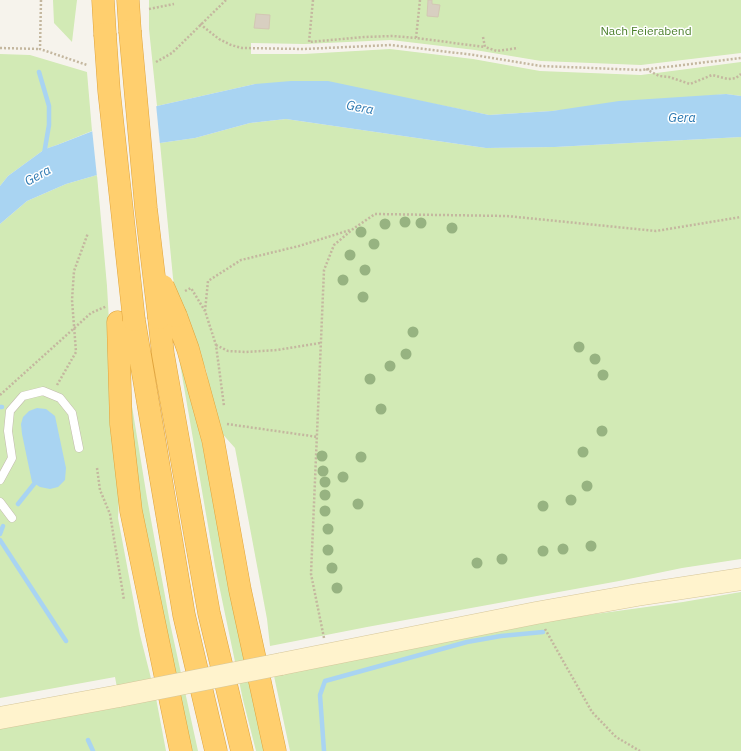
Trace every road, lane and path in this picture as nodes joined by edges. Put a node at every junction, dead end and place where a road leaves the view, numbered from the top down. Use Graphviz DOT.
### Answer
graph roads {
  1 [pos="41,0"];
  2 [pos="103,0"];
  3 [pos="128,0"];
  4 [pos="226,0"];
  5 [pos="313,0"];
  6 [pos="420,0"];
  7 [pos="174,4"];
  8 [pos="149,9"];
  9 [pos="200,24"];
  10 [pos="483,37"];
  11 [pos="416,38"];
  12 [pos="485,47"];
  13 [pos="0,48"];
  14 [pos="518,48"];
  15 [pos="40,49"];
  16 [pos="741,58"];
  17 [pos="156,62"];
  18 [pos="87,65"];
  19 [pos="646,69"];
  20 [pos="741,74"];
  21 [pos="741,217"];
  22 [pos="353,229"];
  23 [pos="88,233"];
  24 [pos="178,294"];
  25 [pos="205,311"];
  26 [pos="120,316"];
  27 [pos="167,317"];
  28 [pos="74,328"];
  29 [pos="320,343"];
  30 [pos="216,345"];
  31 [pos="52,394"];
  32 [pos="0,395"];
  33 [pos="224,410"];
  34 [pos="225,417"];
  35 [pos="318,437"];
  36 [pos="79,448"];
  37 [pos="97,468"];
  38 [pos="0,480"];
  39 [pos="0,502"];
  40 [pos="12,518"];
  41 [pos="741,579"];
  42 [pos="124,600"];
  43 [pos="536,613"];
  44 [pos="324,642"];
  45 [pos="0,718"];
  46 [pos="178,745"];
  47 [pos="216,751"];
  48 [pos="242,751"];
  49 [pos="275,751"];
  50 [pos="640,751"];
  1 -- 15 [label="path"];
  2 -- 26 [label="highway, bridge"];
  3 -- 27 [label="highway, bridge"];
  4 -- 9 [label="path"];
  5 -- 11 [label="path"];
  6 -- 11 [label="path"];
  7 -- 8 [label="path"];
  9 -- 17 [label="path"];
  9 -- 19 [label="path"];
  10 -- 12 [label="path"];
  11 -- 12 [label="path"];
  12 -- 14 [label="path"];
  13 -- 15 [label="path"];
  15 -- 18 [label="path"];
  16 -- 19 [label="path"];
  19 -- 20 [label="path"];
  21 -- 22 [label="path"];
  22 -- 25 [label="path"];
  22 -- 29 [label="path"];
  23 -- 28 [label="path"];
  24 -- 25 [label="path"];
  25 -- 30 [label="path"];
  26 -- 28 [label="path"];
  26 -- 46 [label="highway"];
  26 -- 47 [label="highway"];
  27 -- 48 [label="highway"];
  27 -- 49 [label="highway"];
  28 -- 31 [label="path"];
  28 -- 32 [label="path"];
  29 -- 30 [label="path"];
  29 -- 35 [label="path"];
  30 -- 33 [label="path"];
  31 -- 36 [label="lane"];
  31 -- 38 [label="lane"];
  34 -- 35 [label="path"];
  35 -- 44 [label="path"];
  37 -- 42 [label="path"];
  39 -- 40 [label="lane"];
  41 -- 43 [label="street"];
  43 -- 45 [label="street, bridge"];
  43 -- 50 [label="path"];
}
